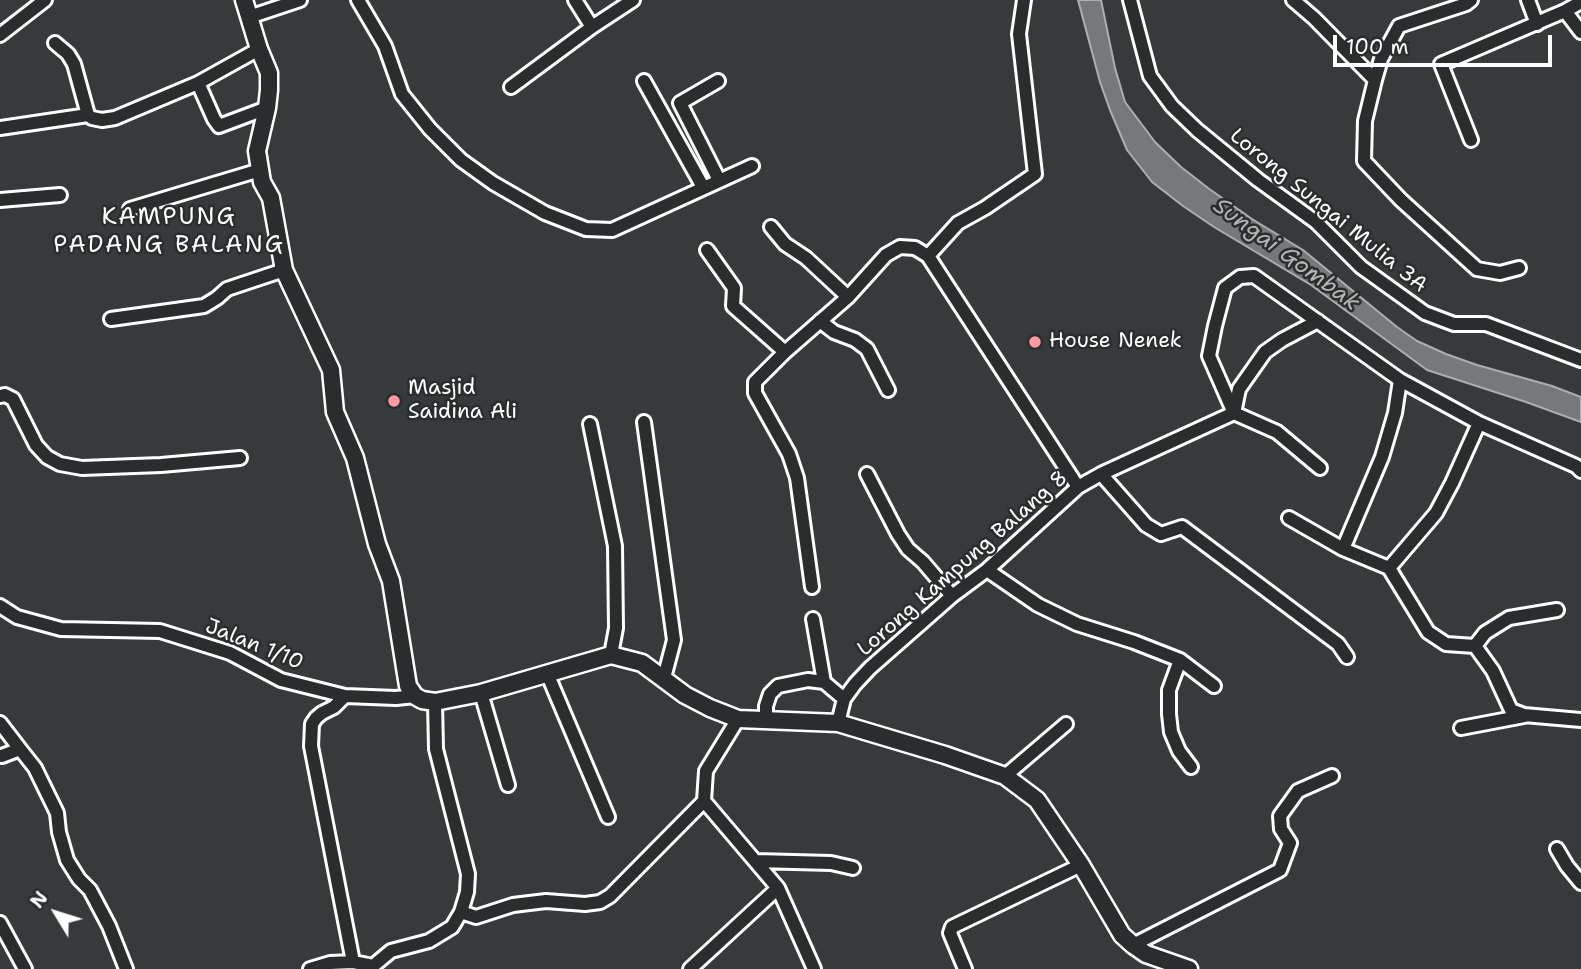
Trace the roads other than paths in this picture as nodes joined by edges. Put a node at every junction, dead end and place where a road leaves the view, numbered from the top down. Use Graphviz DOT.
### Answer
graph roads {
  1 [pos="46,0"];
  2 [pos="244,0"];
  3 [pos="300,0"];
  4 [pos="358,0"];
  5 [pos="575,0"];
  6 [pos="633,0"];
  7 [pos="1024,0"];
  8 [pos="1130,0"];
  9 [pos="1293,0"];
  10 [pos="1471,0"];
  11 [pos="1528,0"];
  12 [pos="1581,2"];
  13 [pos="1565,11"];
  14 [pos="249,17"];
  15 [pos="1537,24"];
  16 [pos="592,27"];
  17 [pos="1581,32"];
  18 [pos="0,35"];
  19 [pos="55,43"];
  20 [pos="259,49"];
  21 [pos="1375,80"];
  22 [pos="644,81"];
  23 [pos="718,81"];
  24 [pos="198,83"];
  25 [pos="510,87"];
  26 [pos="267,108"];
  27 [pos="88,115"];
  28 [pos="0,128"];
  29 [pos="1471,140"];
  30 [pos="752,166"];
  31 [pos="260,170"];
  32 [pos="719,180"];
  33 [pos="703,187"];
  34 [pos="60,195"];
  35 [pos="0,200"];
  36 [pos="130,209"];
  37 [pos="771,227"];
  38 [pos="707,250"];
  39 [pos="928,256"];
  40 [pos="1519,268"];
  41 [pos="284,270"];
  42 [pos="848,297"];
  43 [pos="111,319"];
  44 [pos="820,321"];
  45 [pos="1318,321"];
  46 [pos="785,352"];
  47 [pos="1581,360"];
  48 [pos="1400,380"];
  49 [pos="888,390"];
  50 [pos="0,396"];
  51 [pos="1234,413"];
  52 [pos="644,422"];
  53 [pos="1479,423"];
  54 [pos="590,424"];
  55 [pos="240,458"];
  56 [pos="1320,468"];
  57 [pos="1581,471"];
  58 [pos="867,474"];
  59 [pos="1101,474"];
  60 [pos="1078,487"];
  61 [pos="1289,518"];
  62 [pos="1343,549"];
  63 [pos="1389,568"];
  64 [pos="987,570"];
  65 [pos="813,587"];
  66 [pos="952,596"];
  67 [pos="1557,610"];
  68 [pos="2,611"];
  69 [pos="813,620"];
  70 [pos="1475,646"];
  71 [pos="611,655"];
  72 [pos="1347,657"];
  73 [pos="1180,660"];
  74 [pos="547,673"];
  75 [pos="664,678"];
  76 [pos="824,682"];
  77 [pos="1214,686"];
  78 [pos="481,693"];
  79 [pos="345,696"];
  80 [pos="415,696"];
  81 [pos="844,699"];
  82 [pos="435,702"];
  83 [pos="1524,715"];
  84 [pos="738,719"];
  85 [pos="766,719"];
  86 [pos="1581,720"];
  87 [pos="0,723"];
  88 [pos="838,723"];
  89 [pos="1066,724"];
  90 [pos="1461,728"];
  91 [pos="20,749"];
  92 [pos="2,756"];
  93 [pos="1191,767"];
  94 [pos="1005,776"];
  95 [pos="1332,776"];
  96 [pos="508,785"];
  97 [pos="704,801"];
  98 [pos="608,817"];
  99 [pos="1557,849"];
  100 [pos="756,861"];
  101 [pos="1081,865"];
  102 [pos="853,868"];
  103 [pos="1581,883"];
  104 [pos="778,888"];
  105 [pos="461,912"];
  106 [pos="0,923"];
  107 [pos="1133,945"];
  108 [pos="705,955"];
  109 [pos="353,962"];
  110 [pos="372,967"];
  111 [pos="25,969"];
  112 [pos="127,969"];
  113 [pos="310,969"];
  114 [pos="690,969"];
  115 [pos="710,969"];
  116 [pos="814,969"];
  117 [pos="965,969"];
  118 [pos="1189,969"];
  1 -- 18 [label="street"];
  2 -- 14 [label="street"];
  3 -- 14 [label="street"];
  4 -- 33 [label="street"];
  5 -- 16 [label="street"];
  6 -- 16 [label="street"];
  7 -- 39 [label="street"];
  8 -- 47 [label="street, Lorong Sungai Mulia 3A"];
  9 -- 21 [label="street"];
  10 -- 21 [label="street"];
  11 -- 15 [label="street"];
  12 -- 13 [label="street"];
  13 -- 15 [label="street"];
  13 -- 17 [label="street"];
  14 -- 20 [label="street"];
  15 -- 29 [label="street"];
  16 -- 25 [label="street"];
  19 -- 27 [label="street"];
  20 -- 24 [label="street"];
  20 -- 26 [label="street"];
  21 -- 40 [label="street"];
  22 -- 33 [label="street"];
  23 -- 32 [label="street"];
  24 -- 26 [label="street"];
  24 -- 27 [label="street"];
  26 -- 31 [label="street"];
  27 -- 28 [label="street"];
  30 -- 32 [label="street"];
  31 -- 36 [label="street"];
  31 -- 41 [label="street"];
  32 -- 33 [label="street"];
  34 -- 35 [label="street"];
  37 -- 42 [label="street"];
  38 -- 46 [label="street"];
  39 -- 42 [label="street"];
  39 -- 60 [label="street"];
  41 -- 43 [label="street"];
  41 -- 80 [label="street"];
  42 -- 44 [label="street"];
  44 -- 46 [label="street"];
  44 -- 49 [label="street"];
  45 -- 48 [label="street"];
  45 -- 51 [label="street"];
  45 -- 51 [label="street"];
  46 -- 65 [label="street"];
  48 -- 53 [label="street"];
  48 -- 62 [label="street"];
  50 -- 55 [label="street"];
  51 -- 56 [label="street"];
  51 -- 59 [label="street, Lorong Kampung Balang 8"];
  52 -- 75 [label="street"];
  53 -- 57 [label="street"];
  53 -- 63 [label="street"];
  54 -- 71 [label="street"];
  58 -- 66 [label="street"];
  59 -- 60 [label="street, Lorong Kampung Balang 8"];
  59 -- 72 [label="street"];
  60 -- 64 [label="street, Lorong Kampung Balang 8"];
  61 -- 62 [label="street"];
  62 -- 63 [label="street"];
  63 -- 70 [label="street"];
  64 -- 66 [label="street, Lorong Kampung Balang 8"];
  64 -- 73 [label="street"];
  66 -- 81 [label="street, Lorong Kampung Balang 8"];
  67 -- 70 [label="street"];
  68 -- 79 [label="street, Jalan 1/10"];
  69 -- 76 [label="street"];
  70 -- 83 [label="street"];
  71 -- 74 [label="street"];
  71 -- 75 [label="street"];
  73 -- 77 [label="street"];
  73 -- 93 [label="street"];
  74 -- 78 [label="street"];
  74 -- 98 [label="street"];
  75 -- 84 [label="street"];
  76 -- 81 [label="street"];
  76 -- 85 [label="street"];
  78 -- 82 [label="street"];
  78 -- 96 [label="street"];
  79 -- 80 [label="street, Jalan 1/10"];
  79 -- 109 [label="street"];
  80 -- 82 [label="street"];
  81 -- 88 [label="street, Lorong Kampung Balang 8"];
  82 -- 105 [label="street"];
  83 -- 86 [label="street"];
  83 -- 90 [label="street"];
  84 -- 85 [label="street"];
  84 -- 97 [label="street"];
  85 -- 88 [label="street"];
  87 -- 91 [label="street"];
  88 -- 94 [label="street"];
  89 -- 94 [label="street"];
  91 -- 92 [label="street"];
  91 -- 112 [label="street"];
  94 -- 101 [label="street"];
  95 -- 107 [label="street"];
  97 -- 100 [label="street"];
  97 -- 105 [label="street"];
  99 -- 103 [label="street"];
  100 -- 102 [label="street"];
  100 -- 104 [label="street"];
  101 -- 107 [label="street"];
  101 -- 117 [label="street"];
  104 -- 108 [label="street"];
  104 -- 116 [label="street"];
  105 -- 110 [label="street"];
  106 -- 111 [label="street"];
  107 -- 118 [label="street"];
  108 -- 114 [label="street"];
  108 -- 115 [label="street"];
  109 -- 110 [label="street"];
  109 -- 113 [label="street"];
}
